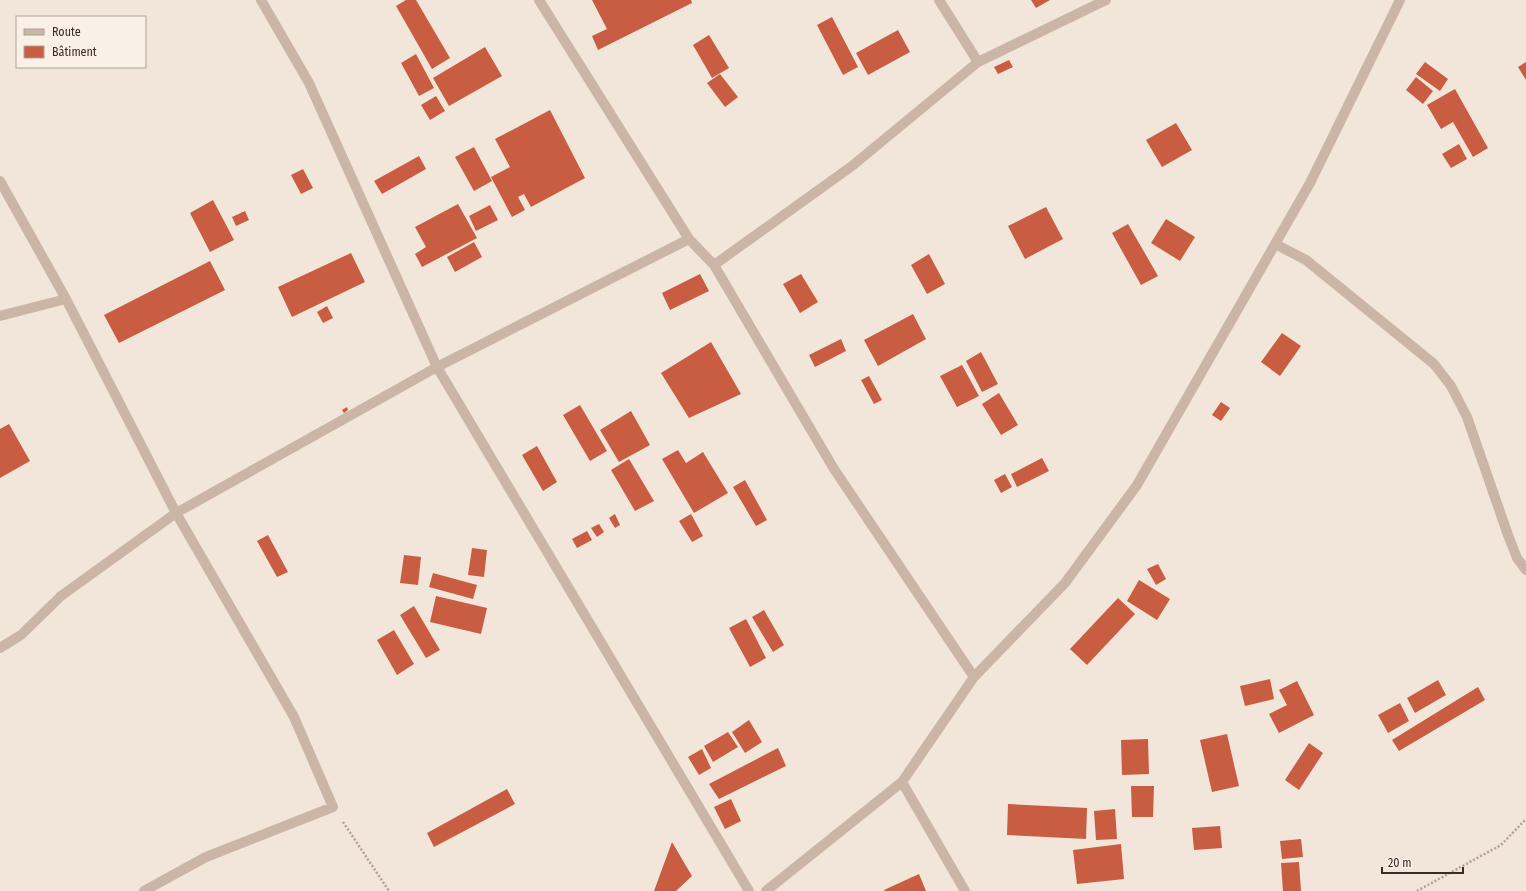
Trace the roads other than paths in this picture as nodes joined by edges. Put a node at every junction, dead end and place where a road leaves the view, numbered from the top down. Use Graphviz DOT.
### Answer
graph roads {
  1 [pos="261,0"];
  2 [pos="539,0"];
  3 [pos="939,0"];
  4 [pos="1106,0"];
  5 [pos="1400,0"];
  6 [pos="978,62"];
  7 [pos="0,181"];
  8 [pos="689,239"];
  9 [pos="1276,244"];
  10 [pos="714,265"];
  11 [pos="66,299"];
  12 [pos="0,316"];
  13 [pos="437,367"];
  14 [pos="176,513"];
  15 [pos="1526,570"];
  16 [pos="0,648"];
  17 [pos="974,677"];
  18 [pos="902,782"];
  19 [pos="144,891"];
  20 [pos="749,891"];
  21 [pos="766,891"];
  22 [pos="965,891"];
  1 -- 13 [label="street"];
  2 -- 8 [label="street"];
  3 -- 6 [label="street"];
  4 -- 6 [label="street"];
  5 -- 9 [label="street"];
  6 -- 10 [label="street"];
  7 -- 11 [label="street"];
  8 -- 10 [label="street"];
  8 -- 13 [label="street"];
  9 -- 15 [label="street"];
  9 -- 17 [label="street"];
  10 -- 17 [label="street"];
  11 -- 12 [label="street"];
  11 -- 14 [label="street"];
  13 -- 14 [label="street"];
  13 -- 20 [label="street"];
  14 -- 16 [label="street"];
  14 -- 19 [label="street"];
  17 -- 18 [label="street"];
  18 -- 21 [label="street"];
  18 -- 22 [label="street"];
}
